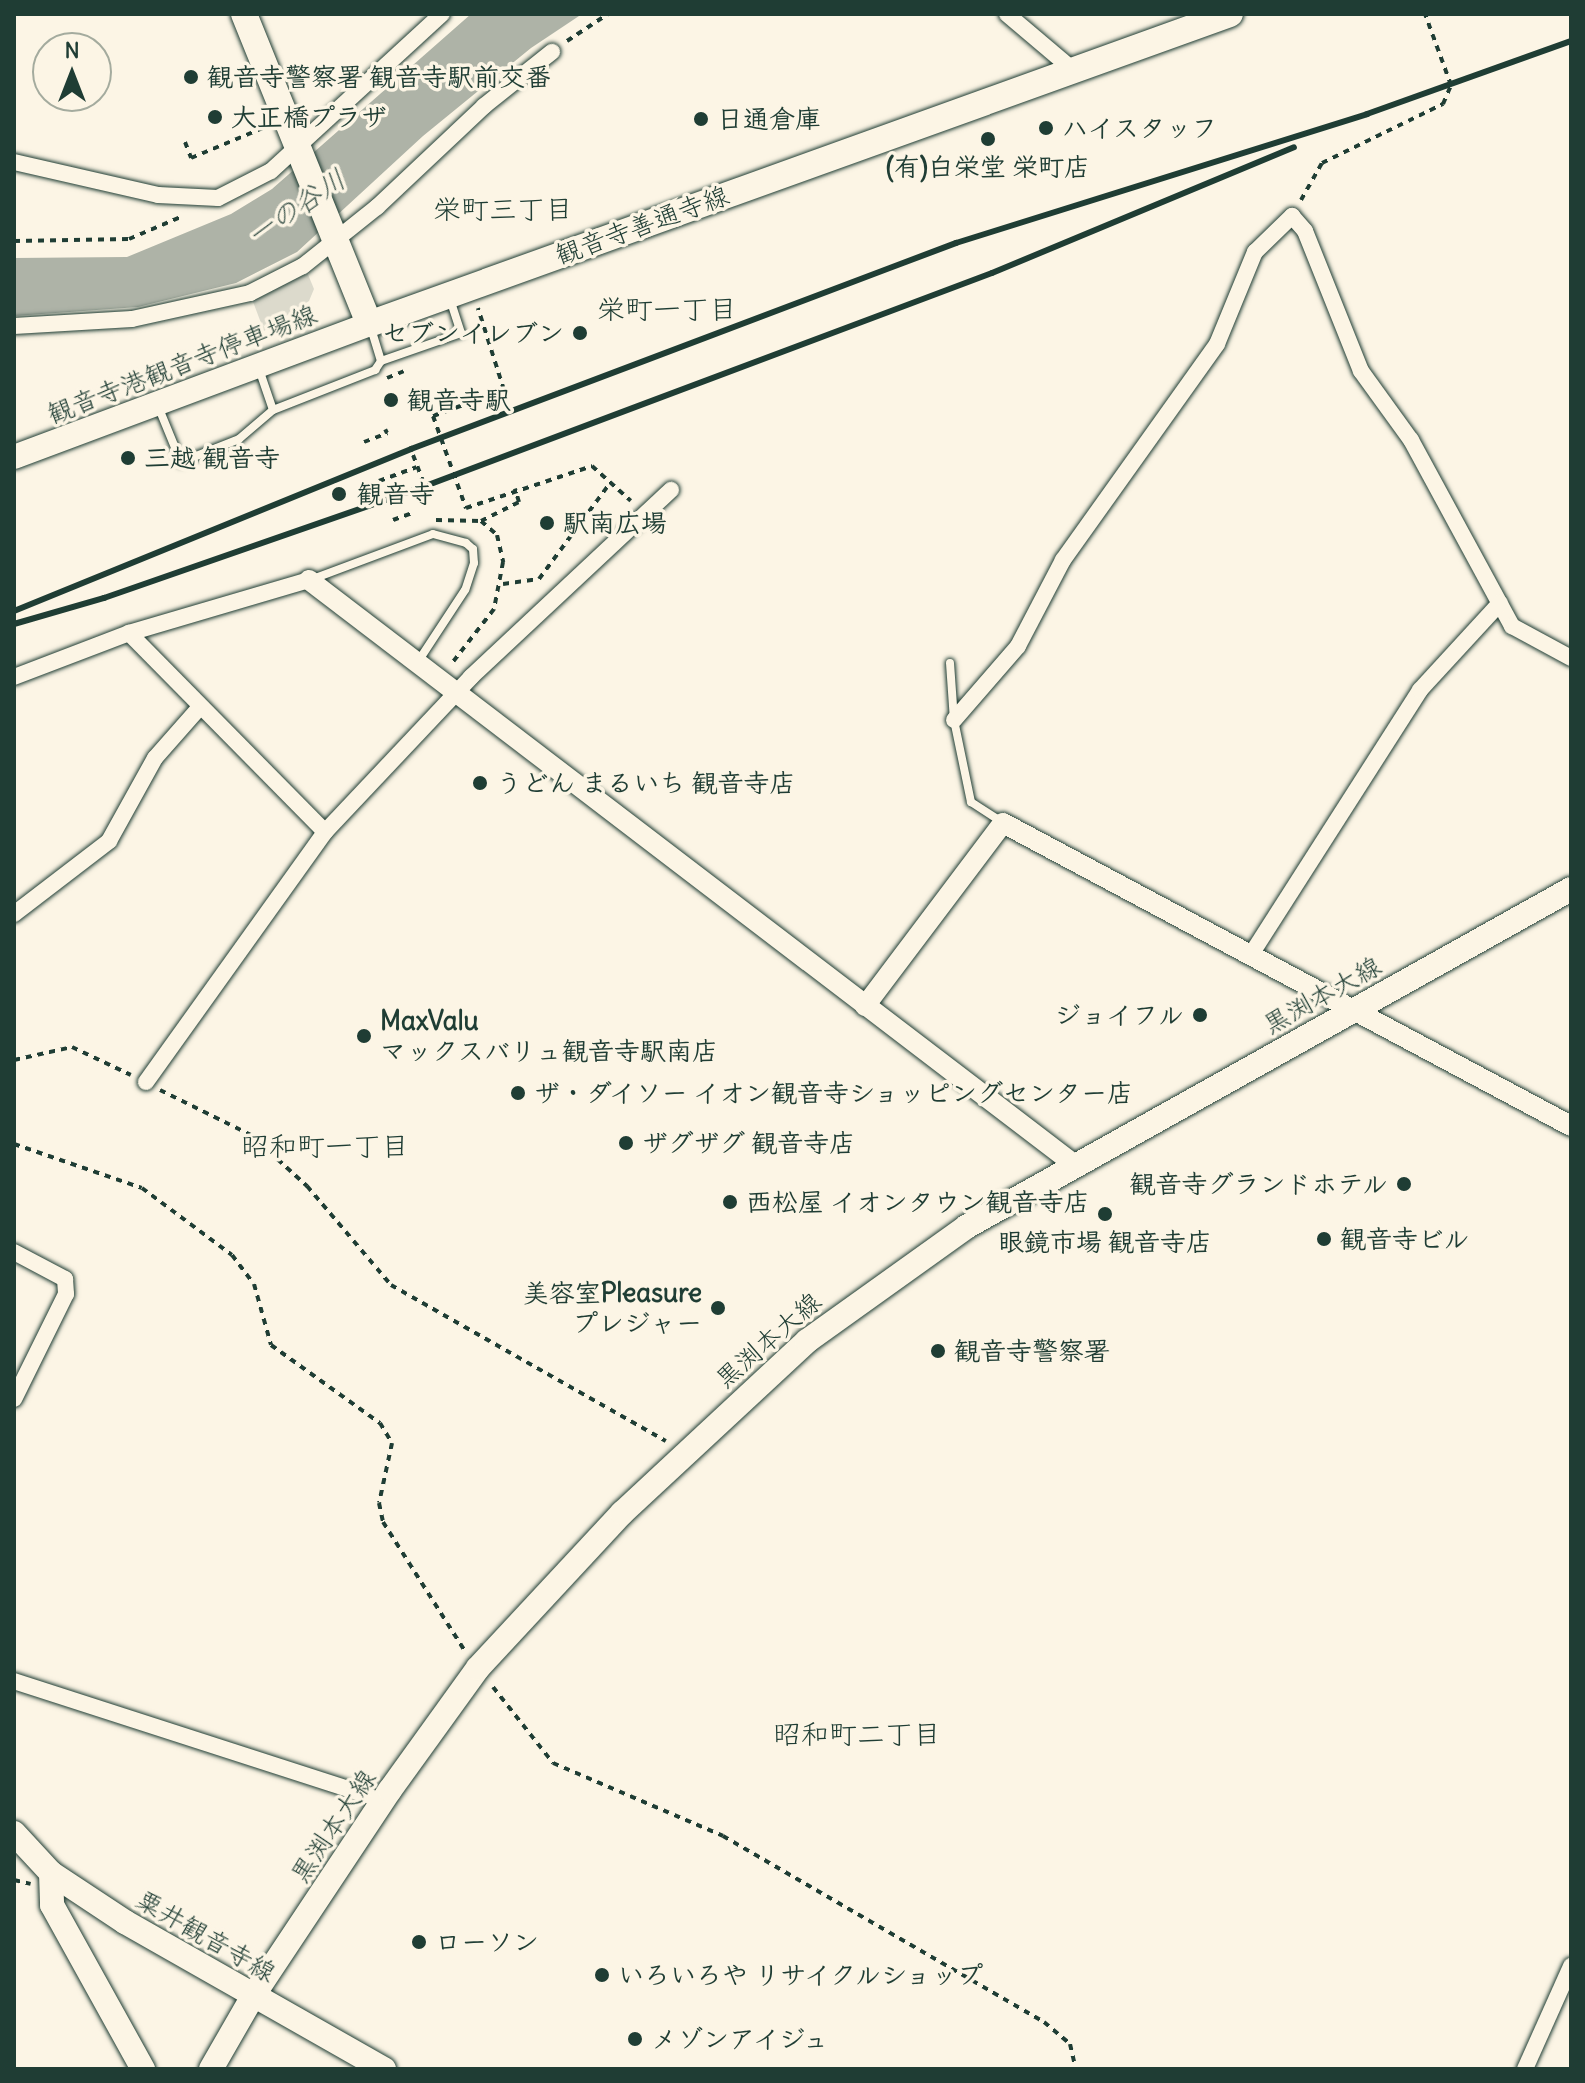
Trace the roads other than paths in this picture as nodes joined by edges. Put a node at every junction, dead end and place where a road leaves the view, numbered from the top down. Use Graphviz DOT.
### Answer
graph roads {
  1 [pos="244,14"];
  2 [pos="442,14"];
  3 [pos="1007,14"];
  4 [pos="1230,14"];
  5 [pos="552,52"];
  6 [pos="1073,70"];
  7 [pos="297,149"];
  8 [pos="14,162"];
  9 [pos="335,240"];
  10 [pos="448,294"];
  11 [pos="369,324"];
  12 [pos="14,326"];
  13 [pos="381,361"];
  14 [pos="258,365"];
  15 [pos="157,403"];
  16 [pos="273,410"];
  17 [pos="14,457"];
  18 [pos="671,490"];
  19 [pos="309,580"];
  20 [pos="1500,603"];
  21 [pos="129,633"];
  22 [pos="1571,658"];
  23 [pos="417,663"];
  24 [pos="950,663"];
  25 [pos="14,677"];
  26 [pos="456,693"];
  27 [pos="200,707"];
  28 [pos="954,720"];
  29 [pos="1003,823"];
  30 [pos="325,832"];
  31 [pos="1571,889"];
  32 [pos="16,910"];
  33 [pos="1252,953"];
  34 [pos="865,1006"];
  35 [pos="1353,1010"];
  36 [pos="146,1082"];
  37 [pos="1571,1126"];
  38 [pos="1075,1165"];
  39 [pos="14,1252"];
  40 [pos="14,1399"];
  41 [pos="14,1681"];
  42 [pos="369,1796"];
  43 [pos="14,1833"];
  44 [pos="51,1873"];
  45 [pos="1571,1966"];
  46 [pos="253,1996"];
  47 [pos="143,2069"];
  48 [pos="211,2069"];
  49 [pos="384,2069"];
  50 [pos="1525,2069"];
  1 -- 7 [label="main road"];
  2 -- 7 [label="street"];
  3 -- 6 [label="street"];
  4 -- 6 [label="main road, 観音寺善通寺線"];
  5 -- 9 [label="street"];
  6 -- 10 [label="main road, 観音寺善通寺線"];
  7 -- 8 [label="street"];
  7 -- 9 [label="main road"];
  9 -- 11 [label="main road"];
  9 -- 12 [label="street"];
  10 -- 11 [label="main road, 観音寺善通寺線"];
  10 -- 13 [label="lane"];
  11 -- 13 [label="lane"];
  11 -- 14 [label="main road, 観音寺港観音寺停車場線"];
  13 -- 16 [label="lane"];
  14 -- 15 [label="main road, 観音寺港観音寺停車場線"];
  14 -- 16 [label="lane"];
  15 -- 16 [label="lane"];
  15 -- 17 [label="main road, 観音寺港観音寺停車場線"];
  18 -- 26 [label="street"];
  19 -- 21 [label="street"];
  19 -- 23 [label="street"];
  19 -- 23 [label="lane"];
  20 -- 22 [label="street"];
  20 -- 28 [label="street"];
  20 -- 33 [label="street"];
  21 -- 25 [label="street"];
  21 -- 27 [label="street"];
  23 -- 26 [label="street"];
  24 -- 28 [label="lane"];
  26 -- 30 [label="street"];
  26 -- 34 [label="street"];
  27 -- 30 [label="street"];
  27 -- 32 [label="street"];
  28 -- 29 [label="lane"];
  29 -- 33 [label="street"];
  29 -- 34 [label="street"];
  30 -- 36 [label="street"];
  31 -- 35 [label="main road, 黒渕本大線"];
  33 -- 35 [label="street"];
  34 -- 38 [label="street"];
  35 -- 37 [label="street"];
  35 -- 38 [label="main road, 黒渕本大線"];
  38 -- 46 [label="main road, 黒渕本大線"];
  39 -- 40 [label="street"];
  41 -- 42 [label="street"];
  43 -- 44 [label="main road, 粟井観音寺線"];
  44 -- 46 [label="main road, 粟井観音寺線"];
  44 -- 47 [label="main road"];
  45 -- 50 [label="street"];
  46 -- 48 [label="main road, 黒渕本大線"];
  46 -- 49 [label="main road, 粟井観音寺線"];
}
